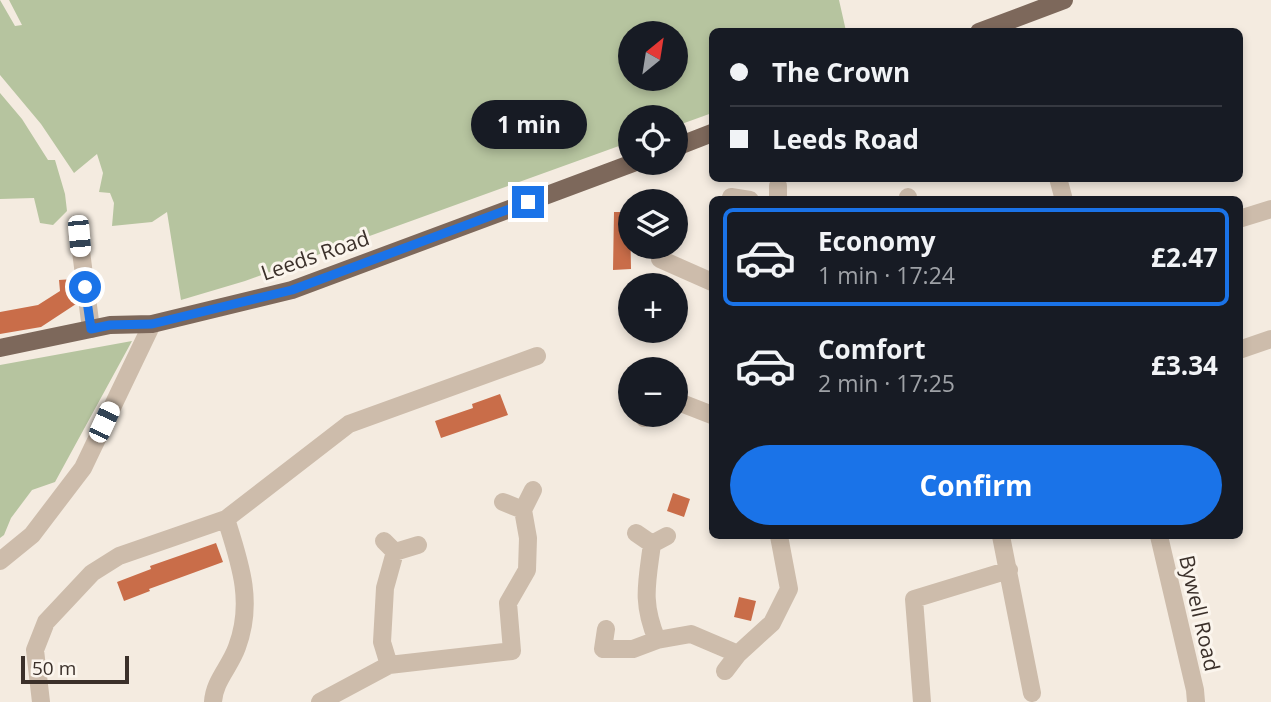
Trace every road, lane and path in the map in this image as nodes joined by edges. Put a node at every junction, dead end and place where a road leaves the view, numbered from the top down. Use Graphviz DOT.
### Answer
graph roads {
  1 [pos="1065,0"];
  2 [pos="1010,26"];
  3 [pos="709,134"];
  4 [pos="688,142"];
  5 [pos="618,169"];
  6 [pos="1271,209"];
  7 [pos="1243,218"];
  8 [pos="79,236"];
  9 [pos="660,259"];
  10 [pos="709,281"];
  11 [pos="152,324"];
  12 [pos="91,329"];
  13 [pos="1271,339"];
  14 [pos="0,348"];
  15 [pos="1243,349"];
  16 [pos="537,356"];
  17 [pos="688,406"];
  18 [pos="709,414"];
  19 [pos="533,490"];
  20 [pos="503,502"];
  21 [pos="523,510"];
  22 [pos="226,519"];
  23 [pos="636,533"];
  24 [pos="780,539"];
  25 [pos="1001,539"];
  26 [pos="1160,539"];
  27 [pos="418,545"];
  28 [pos="0,561"];
  29 [pos="1009,570"];
  30 [pos="606,629"];
  31 [pos="657,640"];
  32 [pos="738,654"];
  33 [pos="389,665"];
  34 [pos="725,671"];
  35 [pos="1032,694"];
  36 [pos="41,702"];
  37 [pos="212,702"];
  38 [pos="320,702"];
  39 [pos="922,702"];
  40 [pos="1196,702"];
  1 -- 2 [label="main road"];
  3 -- 4 [label="main road"];
  5 -- 11 [label="main road, Leeds Road"];
  6 -- 7 [label="street"];
  8 -- 12 [label="street"];
  9 -- 10 [label="street"];
  11 -- 12 [label="main road, Leeds Road"];
  11 -- 28 [label="street"];
  12 -- 14 [label="main road, Leeds Road"];
  13 -- 15 [label="street"];
  16 -- 22 [label="street"];
  17 -- 18 [label="street"];
  19 -- 21 [label="street"];
  20 -- 21 [label="street"];
  21 -- 33 [label="street"];
  22 -- 36 [label="street"];
  22 -- 37 [label="street"];
  23 -- 31 [label="street"];
  24 -- 32 [label="street"];
  25 -- 29 [label="street"];
  26 -- 40 [label="street, Bywell Road"];
  27 -- 33 [label="street"];
  29 -- 35 [label="street"];
  29 -- 39 [label="street"];
  30 -- 31 [label="street"];
  31 -- 32 [label="street"];
  32 -- 34 [label="street"];
  33 -- 38 [label="street"];
}
